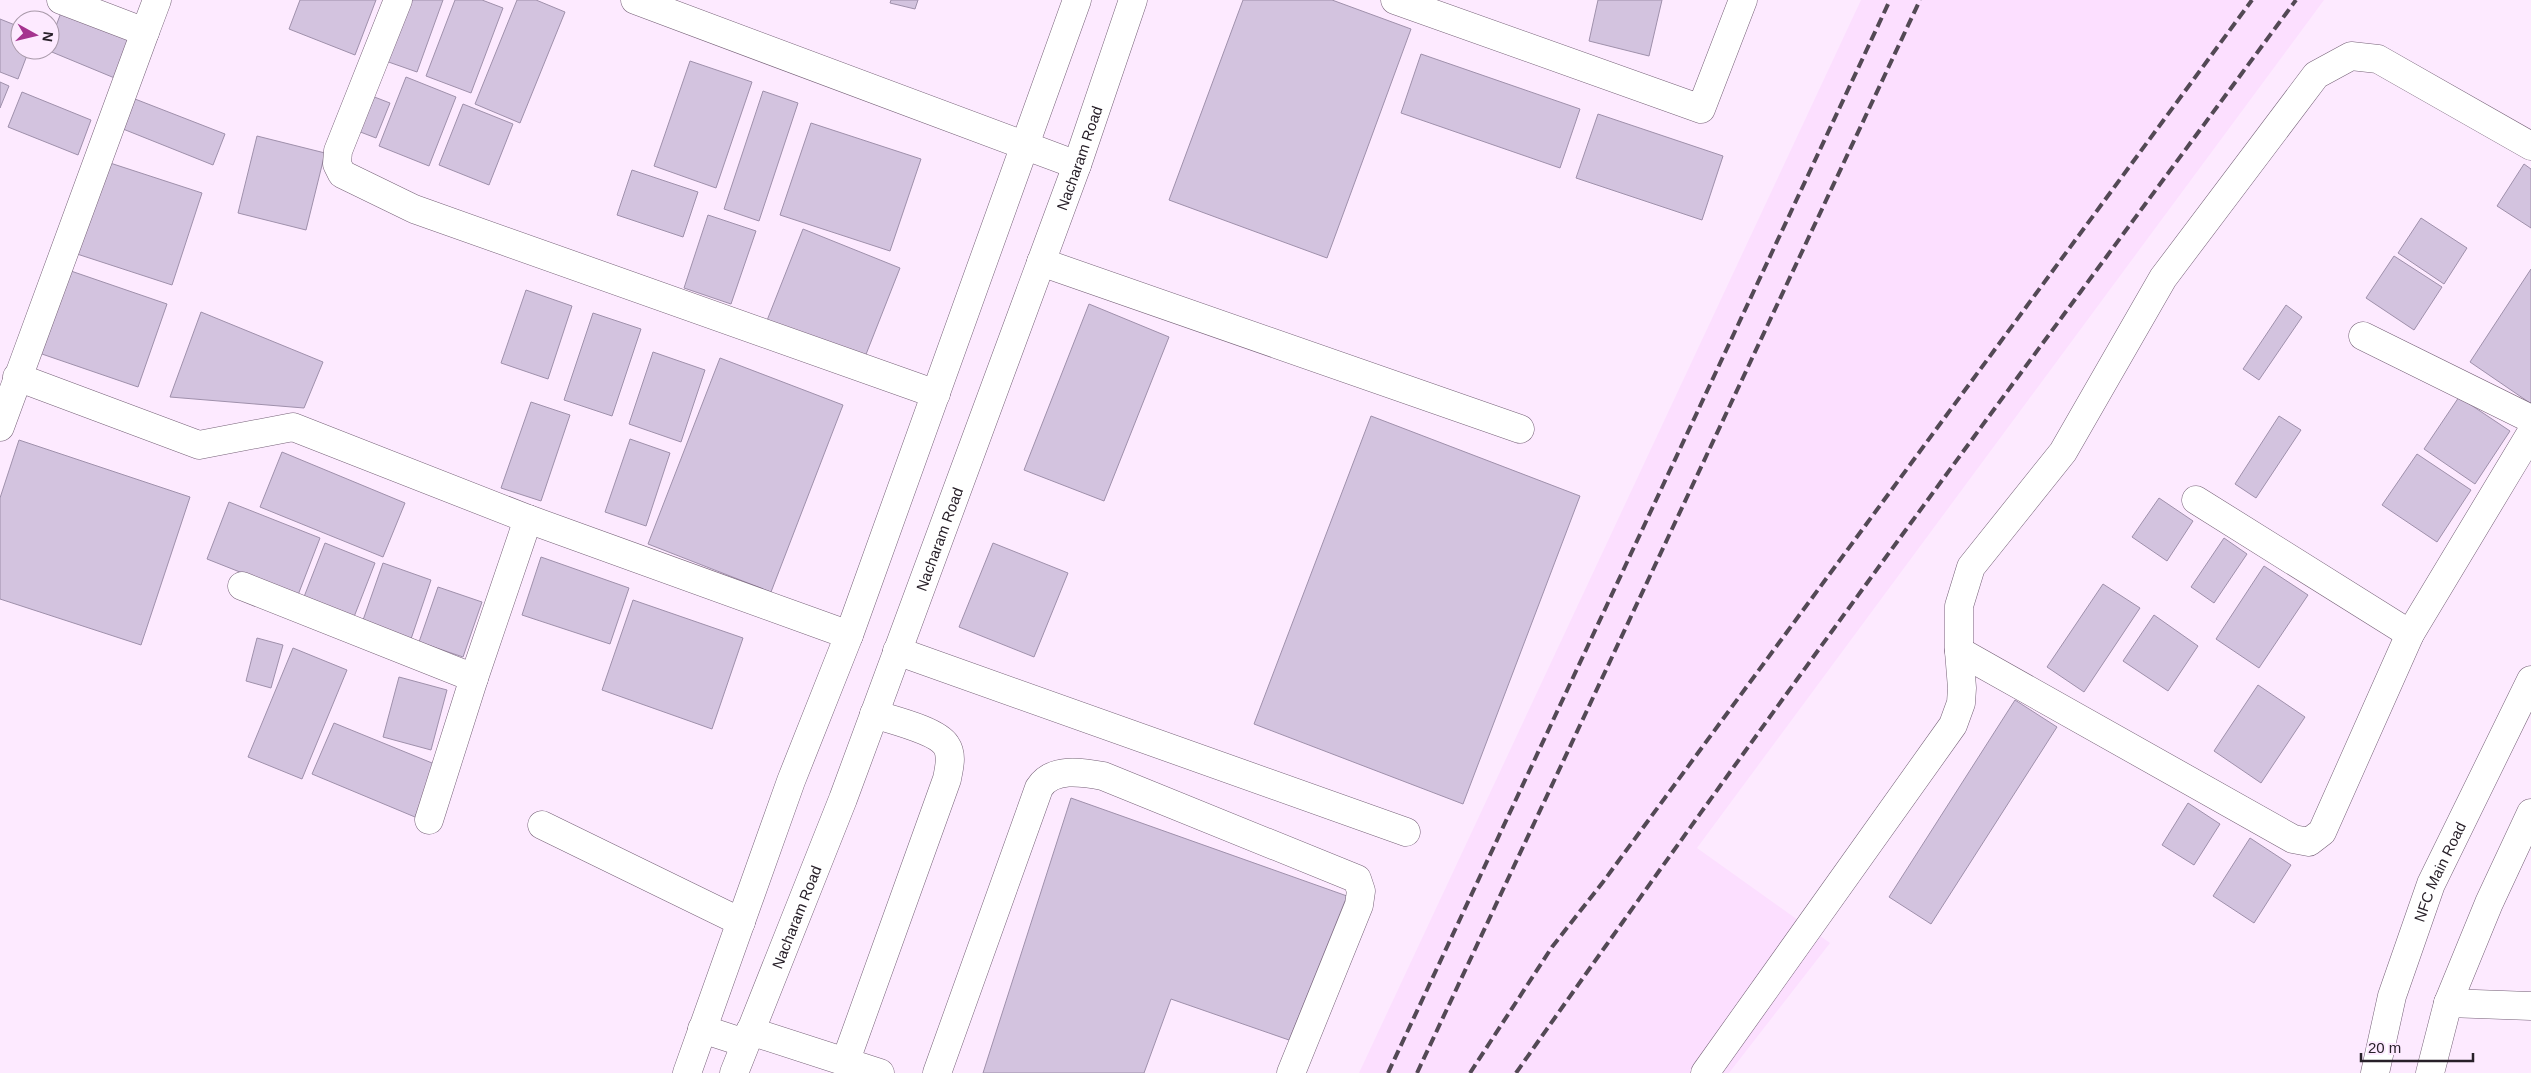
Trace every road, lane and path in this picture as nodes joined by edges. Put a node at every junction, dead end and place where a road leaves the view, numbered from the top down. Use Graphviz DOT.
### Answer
graph roads {
  1 [pos="61,0"];
  2 [pos="157,0"];
  3 [pos="398,0"];
  4 [pos="635,0"];
  5 [pos="1077,0"];
  6 [pos="1133,0"];
  7 [pos="1394,0"];
  8 [pos="1743,0"];
  9 [pos="144,32"];
  10 [pos="1023,146"];
  11 [pos="2531,146"];
  12 [pos="1077,166"];
  13 [pos="1042,262"];
  14 [pos="2363,336"];
  15 [pos="17,377"];
  16 [pos="936,394"];
  17 [pos="2531,419"];
  18 [pos="0,427"];
  19 [pos="1520,429"];
  20 [pos="2531,433"];
  21 [pos="2196,500"];
  22 [pos="528,519"];
  23 [pos="242,586"];
  24 [pos="2410,634"];
  25 [pos="849,635"];
  26 [pos="1959,650"];
  27 [pos="897,651"];
  28 [pos="474,678"];
  29 [pos="2531,680"];
  30 [pos="874,714"];
  31 [pos="2531,813"];
  32 [pos="430,820"];
  33 [pos="542,825"];
  34 [pos="1406,832"];
  35 [pos="741,922"];
  36 [pos="2448,1003"];
  37 [pos="2531,1006"];
  38 [pos="702,1029"];
  39 [pos="748,1037"];
  40 [pos="846,1060"];
  41 [pos="687,1073"];
  42 [pos="734,1073"];
  43 [pos="880,1073"];
  44 [pos="937,1073"];
  45 [pos="1290,1073"];
  46 [pos="1705,1073"];
  47 [pos="2375,1073"];
  48 [pos="2430,1073"];
  1 -- 9 [label="street"];
  2 -- 9 [label="street"];
  3 -- 16 [label="street"];
  4 -- 10 [label="street"];
  5 -- 10 [label="street"];
  6 -- 12 [label="street, Nacharam Road"];
  7 -- 8 [label="street"];
  9 -- 15 [label="street"];
  10 -- 12 [label="street"];
  10 -- 16 [label="street"];
  11 -- 26 [label="street"];
  12 -- 13 [label="street, Nacharam Road"];
  13 -- 19 [label="street"];
  13 -- 27 [label="street, Nacharam Road"];
  14 -- 17 [label="street"];
  15 -- 18 [label="street"];
  15 -- 22 [label="street"];
  16 -- 25 [label="street"];
  20 -- 24 [label="street"];
  21 -- 24 [label="street"];
  22 -- 25 [label="street"];
  22 -- 28 [label="street"];
  23 -- 28 [label="street"];
  24 -- 26 [label="street"];
  25 -- 35 [label="street"];
  26 -- 46 [label="street"];
  27 -- 30 [label="street, Nacharam Road"];
  27 -- 34 [label="street"];
  28 -- 32 [label="street"];
  29 -- 47 [label="street, NFC Main Road"];
  30 -- 39 [label="street, Nacharam Road"];
  30 -- 40 [label="street"];
  31 -- 36 [label="street"];
  33 -- 35 [label="street"];
  35 -- 38 [label="street"];
  36 -- 37 [label="street"];
  36 -- 48 [label="street"];
  38 -- 39 [label="street"];
  38 -- 41 [label="street"];
  39 -- 40 [label="street"];
  39 -- 42 [label="street, Nacharam Road"];
  40 -- 43 [label="street"];
  44 -- 45 [label="street"];
}
